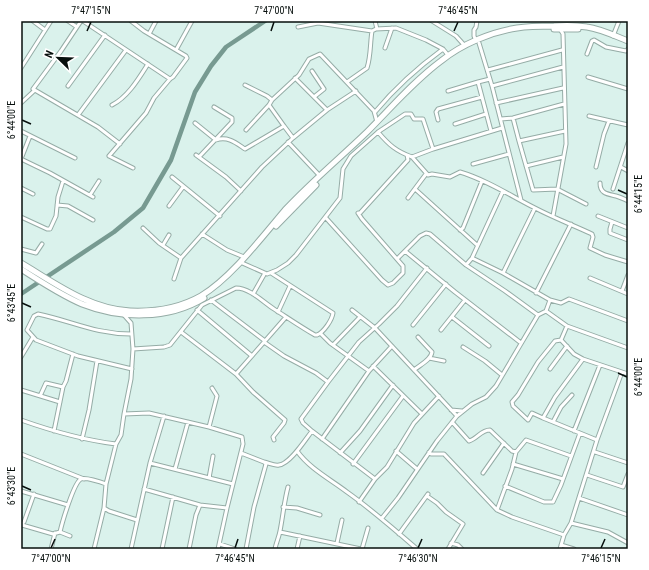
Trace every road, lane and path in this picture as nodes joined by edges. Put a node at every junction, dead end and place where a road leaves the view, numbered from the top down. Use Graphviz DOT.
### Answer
graph roads {
  1 [pos="33,21"];
  2 [pos="51,21"];
  3 [pos="68,21"];
  4 [pos="82,21"];
  5 [pos="130,21"];
  6 [pos="156,21"];
  7 [pos="192,21"];
  8 [pos="375,21"];
  9 [pos="432,21"];
  10 [pos="477,21"];
  11 [pos="618,21"];
  12 [pos="310,22"];
  13 [pos="545,23"];
  14 [pos="532,24"];
  15 [pos="77,27"];
  16 [pos="298,27"];
  17 [pos="392,28"];
  18 [pos="377,29"];
  19 [pos="45,30"];
  20 [pos="372,31"];
  21 [pos="563,31"];
  22 [pos="149,34"];
  23 [pos="105,35"];
  24 [pos="614,36"];
  25 [pos="628,41"];
  26 [pos="478,42"];
  27 [pos="628,45"];
  28 [pos="465,46"];
  29 [pos="386,48"];
  30 [pos="443,49"];
  31 [pos="628,49"];
  32 [pos="126,50"];
  33 [pos="176,50"];
  34 [pos="562,50"];
  35 [pos="587,54"];
  36 [pos="448,55"];
  37 [pos="148,64"];
  38 [pos="563,67"];
  39 [pos="21,68"];
  40 [pos="488,70"];
  41 [pos="312,71"];
  42 [pos="588,77"];
  43 [pos="170,78"];
  44 [pos="295,78"];
  45 [pos="490,79"];
  46 [pos="347,82"];
  47 [pos="478,82"];
  48 [pos="244,85"];
  49 [pos="68,86"];
  50 [pos="492,86"];
  51 [pos="563,88"];
  52 [pos="628,89"];
  53 [pos="35,90"];
  54 [pos="356,91"];
  55 [pos="448,91"];
  56 [pos="314,97"];
  57 [pos="482,97"];
  58 [pos="272,100"];
  59 [pos="21,103"];
  60 [pos="496,104"];
  61 [pos="564,104"];
  62 [pos="112,105"];
  63 [pos="269,105"];
  64 [pos="214,107"];
  65 [pos="327,110"];
  66 [pos="375,112"];
  67 [pos="486,114"];
  68 [pos="78,115"];
  69 [pos="589,116"];
  70 [pos="513,118"];
  71 [pos="501,119"];
  72 [pos="438,120"];
  73 [pos="609,121"];
  74 [pos="377,122"];
  75 [pos="195,123"];
  76 [pos="455,124"];
  77 [pos="628,125"];
  78 [pos="284,126"];
  79 [pos="502,128"];
  80 [pos="246,130"];
  81 [pos="21,131"];
  82 [pos="491,131"];
  83 [pos="565,131"];
  84 [pos="369,132"];
  85 [pos="378,132"];
  86 [pos="30,136"];
  87 [pos="293,138"];
  88 [pos="216,140"];
  89 [pos="519,141"];
  90 [pos="288,142"];
  91 [pos="120,144"];
  92 [pos="628,144"];
  93 [pos="433,148"];
  94 [pos="509,154"];
  95 [pos="407,155"];
  96 [pos="563,156"];
  97 [pos="412,157"];
  98 [pos="76,158"];
  99 [pos="21,159"];
  100 [pos="474,164"];
  101 [pos="526,166"];
  102 [pos="596,167"];
  103 [pos="620,167"];
  104 [pos="133,168"];
  105 [pos="628,171"];
  106 [pos="426,174"];
  107 [pos="320,176"];
  108 [pos="172,178"];
  109 [pos="63,181"];
  110 [pos="99,181"];
  111 [pos="482,181"];
  112 [pos="600,183"];
  113 [pos="183,187"];
  114 [pos="21,188"];
  115 [pos="415,189"];
  116 [pos="557,189"];
  117 [pos="613,189"];
  118 [pos="241,191"];
  119 [pos="502,191"];
  120 [pos="602,191"];
  121 [pos="33,194"];
  122 [pos="90,195"];
  123 [pos="617,196"];
  124 [pos="93,197"];
  125 [pos="408,198"];
  126 [pos="521,200"];
  127 [pos="628,201"];
  128 [pos="586,204"];
  129 [pos="57,205"];
  130 [pos="169,206"];
  131 [pos="535,208"];
  132 [pos="220,216"];
  133 [pos="553,216"];
  134 [pos="598,216"];
  135 [pos="21,217"];
  136 [pos="326,218"];
  137 [pos="93,220"];
  138 [pos="612,222"];
  139 [pos="571,224"];
  140 [pos="143,228"];
  141 [pos="628,228"];
  142 [pos="460,230"];
  143 [pos="202,234"];
  144 [pos="169,235"];
  145 [pos="628,240"];
  146 [pos="42,244"];
  147 [pos="477,244"];
  148 [pos="163,246"];
  149 [pos="21,249"];
  150 [pos="405,251"];
  151 [pos="244,257"];
  152 [pos="181,258"];
  153 [pos="472,258"];
  154 [pos="397,259"];
  155 [pos="628,262"];
  156 [pos="21,263"];
  157 [pos="241,263"];
  158 [pos="466,265"];
  159 [pos="427,268"];
  160 [pos="24,269"];
  161 [pos="265,273"];
  162 [pos="271,273"];
  163 [pos="503,273"];
  164 [pos="628,276"];
  165 [pos="590,278"];
  166 [pos="174,279"];
  167 [pos="446,284"];
  168 [pos="290,286"];
  169 [pos="60,290"];
  170 [pos="622,291"];
  171 [pos="536,293"];
  172 [pos="253,294"];
  173 [pos="628,294"];
  174 [pos="211,300"];
  175 [pos="465,300"];
  176 [pos="550,300"];
  177 [pos="197,310"];
  178 [pos="352,310"];
  179 [pos="546,311"];
  180 [pos="278,312"];
  181 [pos="123,314"];
  182 [pos="538,315"];
  183 [pos="286,316"];
  184 [pos="360,317"];
  185 [pos="452,317"];
  186 [pos="628,321"];
  187 [pos="413,325"];
  188 [pos="567,326"];
  189 [pos="375,328"];
  190 [pos="441,330"];
  191 [pos="181,332"];
  192 [pos="131,334"];
  193 [pos="321,334"];
  194 [pos="33,337"];
  195 [pos="418,337"];
  196 [pos="562,340"];
  197 [pos="265,341"];
  198 [pos="521,343"];
  199 [pos="333,345"];
  200 [pos="392,346"];
  201 [pos="489,346"];
  202 [pos="567,346"];
  203 [pos="463,347"];
  204 [pos="628,348"];
  205 [pos="133,349"];
  206 [pos="73,354"];
  207 [pos="252,356"];
  208 [pos="349,356"];
  209 [pos="21,357"];
  210 [pos="429,358"];
  211 [pos="583,359"];
  212 [pos="97,361"];
  213 [pos="444,361"];
  214 [pos="600,365"];
  215 [pos="373,366"];
  216 [pos="550,369"];
  217 [pos="132,370"];
  218 [pos="414,370"];
  219 [pos="369,371"];
  220 [pos="622,372"];
  221 [pos="236,374"];
  222 [pos="628,374"];
  223 [pos="502,375"];
  224 [pos="328,382"];
  225 [pos="393,385"];
  226 [pos="63,387"];
  227 [pos="212,388"];
  228 [pos="21,390"];
  229 [pos="572,395"];
  230 [pos="40,396"];
  231 [pos="403,396"];
  232 [pos="439,396"];
  233 [pos="60,402"];
  234 [pos="451,410"];
  235 [pos="462,411"];
  236 [pos="124,414"];
  237 [pos="422,414"];
  238 [pos="164,416"];
  239 [pos="457,416"];
  240 [pos="543,418"];
  241 [pos="21,420"];
  242 [pos="188,422"];
  243 [pos="452,422"];
  244 [pos="553,422"];
  245 [pos="209,427"];
  246 [pos="574,430"];
  247 [pos="54,431"];
  248 [pos="312,432"];
  249 [pos="580,434"];
  250 [pos="82,439"];
  251 [pos="322,439"];
  252 [pos="274,440"];
  253 [pos="597,440"];
  254 [pos="504,443"];
  255 [pos="116,444"];
  256 [pos="297,450"];
  257 [pos="396,452"];
  258 [pos="429,452"];
  259 [pos="516,452"];
  260 [pos="595,452"];
  261 [pos="241,453"];
  262 [pos="340,453"];
  263 [pos="21,454"];
  264 [pos="213,456"];
  265 [pos="571,456"];
  266 [pos="264,462"];
  267 [pos="150,463"];
  268 [pos="628,463"];
  269 [pos="354,464"];
  270 [pos="513,464"];
  271 [pos="417,469"];
  272 [pos="175,470"];
  273 [pos="483,472"];
  274 [pos="628,474"];
  275 [pos="587,475"];
  276 [pos="84,478"];
  277 [pos="209,478"];
  278 [pos="375,479"];
  279 [pos="563,479"];
  280 [pos="106,484"];
  281 [pos="233,484"];
  282 [pos="505,486"];
  283 [pos="288,487"];
  284 [pos="144,489"];
  285 [pos="21,491"];
  286 [pos="34,494"];
  287 [pos="173,497"];
  288 [pos="579,498"];
  289 [pos="360,502"];
  290 [pos="68,505"];
  291 [pos="200,505"];
  292 [pos="283,507"];
  293 [pos="104,508"];
  294 [pos="227,508"];
  295 [pos="497,510"];
  296 [pos="320,515"];
  297 [pos="628,515"];
  298 [pos="382,518"];
  299 [pos="137,520"];
  300 [pos="342,520"];
  301 [pos="571,523"];
  302 [pos="21,525"];
  303 [pos="368,528"];
  304 [pos="60,532"];
  305 [pos="280,532"];
  306 [pos="55,533"];
  307 [pos="399,534"];
  308 [pos="564,535"];
  309 [pos="70,536"];
  310 [pos="300,536"];
  311 [pos="337,543"];
  312 [pos="451,543"];
  313 [pos="628,543"];
  314 [pos="220,544"];
  315 [pos="560,547"];
  316 [pos="51,549"];
  317 [pos="94,549"];
  318 [pos="131,549"];
  319 [pos="162,549"];
  320 [pos="189,549"];
  321 [pos="218,549"];
  322 [pos="235,549"];
  323 [pos="246,549"];
  324 [pos="275,549"];
  325 [pos="297,549"];
  326 [pos="361,549"];
  327 [pos="417,549"];
  328 [pos="448,549"];
  329 [pos="462,549"];
  330 [pos="574,549"];
  1 -- 19 [label="street"];
  2 -- 19 [label="street"];
  3 -- 15 [label="street"];
  4 -- 15 [label="street"];
  4 -- 23 [label="street"];
  5 -- 22 [label="street"];
  6 -- 22 [label="street"];
  7 -- 33 [label="street"];
  8 -- 18 [label="street"];
  9 -- 28 [label="street"];
  10 -- 26 [label="street"];
  11 -- 24 [label="street"];
  12 -- 16 [label="street"];
  12 -- 20 [label="street"];
  13 -- 14 [label="highway"];
  13 -- 24 [label="highway"];
  14 -- 26 [label="highway"];
  15 -- 53 [label="street"];
  17 -- 18 [label="street"];
  17 -- 29 [label="street"];
  17 -- 30 [label="street"];
  18 -- 20 [label="street"];
  19 -- 39 [label="street"];
  20 -- 46 [label="street"];
  21 -- 26 [label="highway"];
  21 -- 27 [label="highway"];
  21 -- 34 [label="street"];
  22 -- 33 [label="street"];
  23 -- 32 [label="street"];
  23 -- 49 [label="street"];
  24 -- 25 [label="highway"];
  26 -- 28 [label="highway"];
  26 -- 40 [label="street"];
  26 -- 84 [label="highway"];
  28 -- 36 [label="highway"];
  30 -- 36 [label="street"];
  30 -- 66 [label="street"];
  31 -- 35 [label="street"];
  32 -- 37 [label="street"];
  32 -- 68 [label="street"];
  33 -- 43 [label="street"];
  34 -- 38 [label="street"];
  34 -- 40 [label="street"];
  36 -- 74 [label="highway"];
  37 -- 43 [label="street"];
  37 -- 62 [label="street"];
  38 -- 50 [label="street"];
  38 -- 51 [label="street"];
  40 -- 45 [label="street"];
  41 -- 56 [label="street"];
  42 -- 52 [label="street"];
  43 -- 91 [label="street"];
  44 -- 46 [label="street"];
  44 -- 56 [label="street"];
  44 -- 58 [label="street"];
  45 -- 47 [label="street"];
  45 -- 50 [label="street"];
  46 -- 54 [label="street"];
  47 -- 55 [label="street"];
  47 -- 57 [label="street"];
  48 -- 58 [label="street"];
  50 -- 60 [label="street"];
  51 -- 60 [label="street"];
  51 -- 61 [label="street"];
  53 -- 59 [label="street"];
  53 -- 68 [label="street"];
  54 -- 65 [label="street"];
  54 -- 66 [label="street"];
  56 -- 65 [label="street"];
  57 -- 67 [label="street"];
  57 -- 72 [label="street"];
  58 -- 63 [label="street"];
  60 -- 71 [label="street"];
  61 -- 70 [label="street"];
  61 -- 83 [label="street"];
  63 -- 78 [label="street"];
  63 -- 80 [label="street"];
  64 -- 88 [label="street"];
  65 -- 87 [label="street"];
  66 -- 74 [label="street"];
  67 -- 76 [label="street"];
  67 -- 82 [label="street"];
  68 -- 91 [label="street"];
  69 -- 73 [label="street"];
  70 -- 71 [label="street"];
  70 -- 89 [label="street"];
  71 -- 79 [label="street"];
  73 -- 77 [label="street"];
  73 -- 102 [label="street"];
  74 -- 84 [label="highway"];
  75 -- 88 [label="street"];
  78 -- 87 [label="street"];
  78 -- 88 [label="street"];
  79 -- 82 [label="street"];
  79 -- 94 [label="street"];
  81 -- 86 [label="street"];
  82 -- 93 [label="street"];
  83 -- 89 [label="street"];
  83 -- 96 [label="street"];
  84 -- 107 [label="highway"];
  84 -- 157 [label="highway"];
  85 -- 93 [label="street"];
  85 -- 95 [label="street"];
  85 -- 136 [label="street"];
  86 -- 98 [label="street"];
  86 -- 99 [label="street"];
  87 -- 90 [label="street"];
  88 -- 118 [label="street"];
  89 -- 101 [label="street"];
  90 -- 107 [label="street"];
  90 -- 118 [label="street"];
  91 -- 104 [label="street"];
  92 -- 103 [label="street"];
  93 -- 97 [label="street"];
  94 -- 100 [label="street"];
  94 -- 126 [label="street"];
  95 -- 97 [label="street"];
  95 -- 154 [label="street"];
  96 -- 101 [label="street"];
  96 -- 116 [label="street"];
  97 -- 106 [label="street"];
  99 -- 109 [label="street"];
  101 -- 116 [label="street"];
  103 -- 105 [label="street"];
  103 -- 117 [label="street"];
  106 -- 111 [label="street"];
  106 -- 115 [label="street"];
  107 -- 151 [label="highway"];
  108 -- 113 [label="street"];
  109 -- 122 [label="street"];
  109 -- 129 [label="street"];
  110 -- 122 [label="street"];
  111 -- 119 [label="street"];
  111 -- 142 [label="street"];
  112 -- 120 [label="street"];
  113 -- 130 [label="street"];
  113 -- 132 [label="street"];
  114 -- 121 [label="street"];
  115 -- 125 [label="street"];
  115 -- 142 [label="street"];
  116 -- 128 [label="street"];
  116 -- 133 [label="street"];
  117 -- 120 [label="street"];
  117 -- 123 [label="street"];
  118 -- 132 [label="street"];
  119 -- 126 [label="street"];
  119 -- 147 [label="street"];
  120 -- 123 [label="street"];
  122 -- 124 [label="street"];
  123 -- 127 [label="street"];
  126 -- 131 [label="street"];
  129 -- 135 [label="street"];
  129 -- 137 [label="street"];
  131 -- 133 [label="street"];
  131 -- 163 [label="street"];
  132 -- 143 [label="street"];
  133 -- 139 [label="street"];
  134 -- 138 [label="street"];
  136 -- 154 [label="street"];
  136 -- 162 [label="street"];
  138 -- 141 [label="street"];
  138 -- 145 [label="street"];
  139 -- 155 [label="street"];
  139 -- 171 [label="street"];
  140 -- 148 [label="street"];
  142 -- 147 [label="street"];
  143 -- 151 [label="street"];
  143 -- 152 [label="street"];
  144 -- 148 [label="street"];
  146 -- 149 [label="street"];
  147 -- 153 [label="street"];
  148 -- 152 [label="street"];
  150 -- 154 [label="street"];
  150 -- 158 [label="street"];
  150 -- 159 [label="street"];
  151 -- 157 [label="highway"];
  152 -- 166 [label="street"];
  153 -- 158 [label="street"];
  153 -- 163 [label="street"];
  156 -- 160 [label="highway"];
  157 -- 161 [label="street"];
  157 -- 169 [label="highway"];
  157 -- 181 [label="highway"];
  158 -- 182 [label="street"];
  159 -- 167 [label="street"];
  159 -- 189 [label="street"];
  160 -- 169 [label="highway"];
  161 -- 162 [label="street"];
  161 -- 172 [label="street"];
  162 -- 168 [label="street"];
  163 -- 171 [label="street"];
  164 -- 170 [label="street"];
  165 -- 170 [label="street"];
  167 -- 175 [label="street"];
  167 -- 187 [label="street"];
  168 -- 180 [label="street"];
  168 -- 193 [label="street"];
  169 -- 181 [label="highway"];
  170 -- 173 [label="street"];
  171 -- 176 [label="street"];
  172 -- 174 [label="street"];
  172 -- 180 [label="street"];
  174 -- 177 [label="street"];
  174 -- 197 [label="street"];
  175 -- 185 [label="street"];
  175 -- 198 [label="street"];
  176 -- 179 [label="street"];
  176 -- 186 [label="street"];
  177 -- 191 [label="street"];
  177 -- 207 [label="street"];
  178 -- 184 [label="street"];
  179 -- 182 [label="street"];
  179 -- 188 [label="street"];
  180 -- 183 [label="street"];
  181 -- 192 [label="street"];
  182 -- 198 [label="street"];
  183 -- 193 [label="street"];
  183 -- 197 [label="street"];
  184 -- 189 [label="street"];
  184 -- 199 [label="street"];
  185 -- 190 [label="street"];
  185 -- 201 [label="street"];
  188 -- 196 [label="street"];
  188 -- 204 [label="street"];
  189 -- 200 [label="street"];
  189 -- 208 [label="street"];
  191 -- 205 [label="street"];
  191 -- 221 [label="street"];
  192 -- 194 [label="street"];
  192 -- 205 [label="street"];
  193 -- 199 [label="street"];
  194 -- 206 [label="street"];
  194 -- 209 [label="street"];
  195 -- 210 [label="street"];
  196 -- 202 [label="street"];
  196 -- 240 [label="street"];
  197 -- 207 [label="street"];
  197 -- 224 [label="street"];
  198 -- 223 [label="street"];
  199 -- 208 [label="street"];
  200 -- 215 [label="street"];
  200 -- 218 [label="street"];
  202 -- 211 [label="street"];
  202 -- 216 [label="street"];
  203 -- 223 [label="street"];
  205 -- 217 [label="street"];
  206 -- 212 [label="street"];
  206 -- 226 [label="street"];
  207 -- 221 [label="street"];
  208 -- 219 [label="street"];
  208 -- 224 [label="street"];
  210 -- 213 [label="street"];
  210 -- 218 [label="street"];
  211 -- 214 [label="street"];
  211 -- 240 [label="street"];
  212 -- 217 [label="street"];
  212 -- 250 [label="street"];
  214 -- 220 [label="street"];
  214 -- 246 [label="street"];
  215 -- 219 [label="street"];
  215 -- 225 [label="street"];
  217 -- 236 [label="street"];
  218 -- 232 [label="street"];
  219 -- 251 [label="street"];
  220 -- 222 [label="street"];
  220 -- 253 [label="street"];
  221 -- 252 [label="street"];
  223 -- 235 [label="street"];
  224 -- 248 [label="street"];
  225 -- 231 [label="street"];
  225 -- 262 [label="street"];
  226 -- 230 [label="street"];
  226 -- 233 [label="street"];
  227 -- 245 [label="street"];
  228 -- 230 [label="street"];
  229 -- 244 [label="street"];
  230 -- 233 [label="street"];
  231 -- 237 [label="street"];
  231 -- 269 [label="street"];
  232 -- 234 [label="street"];
  232 -- 237 [label="street"];
  233 -- 247 [label="street"];
  234 -- 235 [label="street"];
  234 -- 239 [label="street"];
  235 -- 239 [label="street"];
  236 -- 238 [label="street"];
  236 -- 255 [label="street"];
  237 -- 257 [label="street"];
  238 -- 242 [label="street"];
  238 -- 267 [label="street"];
  239 -- 243 [label="street"];
  240 -- 244 [label="street"];
  241 -- 247 [label="street"];
  242 -- 245 [label="street"];
  242 -- 272 [label="street"];
  243 -- 254 [label="street"];
  243 -- 258 [label="street"];
  244 -- 246 [label="street"];
  245 -- 261 [label="street"];
  246 -- 249 [label="street"];
  247 -- 250 [label="street"];
  248 -- 251 [label="street"];
  248 -- 256 [label="street"];
  249 -- 253 [label="street"];
  249 -- 265 [label="street"];
  250 -- 255 [label="street"];
  251 -- 262 [label="street"];
  253 -- 260 [label="street"];
  254 -- 259 [label="street"];
  254 -- 273 [label="street"];
  255 -- 280 [label="street"];
  256 -- 266 [label="street"];
  256 -- 289 [label="street"];
  257 -- 271 [label="street"];
  257 -- 278 [label="street"];
  258 -- 271 [label="street"];
  258 -- 295 [label="street"];
  259 -- 265 [label="street"];
  259 -- 270 [label="street"];
  260 -- 268 [label="street"];
  260 -- 275 [label="street"];
  261 -- 266 [label="street"];
  261 -- 281 [label="street"];
  262 -- 269 [label="street"];
  263 -- 276 [label="street"];
  264 -- 277 [label="street"];
  265 -- 279 [label="street"];
  266 -- 323 [label="street"];
  267 -- 272 [label="street"];
  267 -- 284 [label="street"];
  269 -- 278 [label="street"];
  270 -- 279 [label="street"];
  270 -- 282 [label="street"];
  271 -- 298 [label="street"];
  272 -- 277 [label="street"];
  274 -- 275 [label="street"];
  275 -- 288 [label="street"];
  276 -- 280 [label="street"];
  276 -- 290 [label="street"];
  277 -- 281 [label="street"];
  278 -- 289 [label="street"];
  279 -- 282 [label="street"];
  280 -- 293 [label="street"];
  281 -- 294 [label="street"];
  282 -- 295 [label="street"];
  283 -- 292 [label="street"];
  284 -- 287 [label="street"];
  284 -- 299 [label="street"];
  285 -- 286 [label="street"];
  286 -- 290 [label="street"];
  286 -- 302 [label="street"];
  287 -- 291 [label="street"];
  287 -- 319 [label="street"];
  288 -- 297 [label="street"];
  288 -- 301 [label="street"];
  289 -- 298 [label="street"];
  290 -- 304 [label="street"];
  291 -- 294 [label="street"];
  291 -- 320 [label="street"];
  292 -- 296 [label="street"];
  292 -- 305 [label="street"];
  293 -- 299 [label="street"];
  293 -- 317 [label="street"];
  294 -- 314 [label="street"];
  295 -- 308 [label="street"];
  298 -- 307 [label="street"];
  299 -- 318 [label="street"];
  300 -- 311 [label="street"];
  301 -- 308 [label="street"];
  301 -- 313 [label="street"];
  302 -- 306 [label="street"];
  303 -- 326 [label="street"];
  304 -- 306 [label="street"];
  304 -- 309 [label="street"];
  305 -- 310 [label="street"];
  305 -- 324 [label="street"];
  306 -- 316 [label="street"];
  307 -- 312 [label="street"];
  307 -- 327 [label="street"];
  308 -- 315 [label="street"];
  310 -- 311 [label="street"];
  310 -- 325 [label="street"];
  311 -- 326 [label="street"];
  312 -- 328 [label="street"];
  312 -- 329 [label="street"];
  314 -- 321 [label="street"];
  314 -- 322 [label="street"];
  315 -- 330 [label="street"];
}
